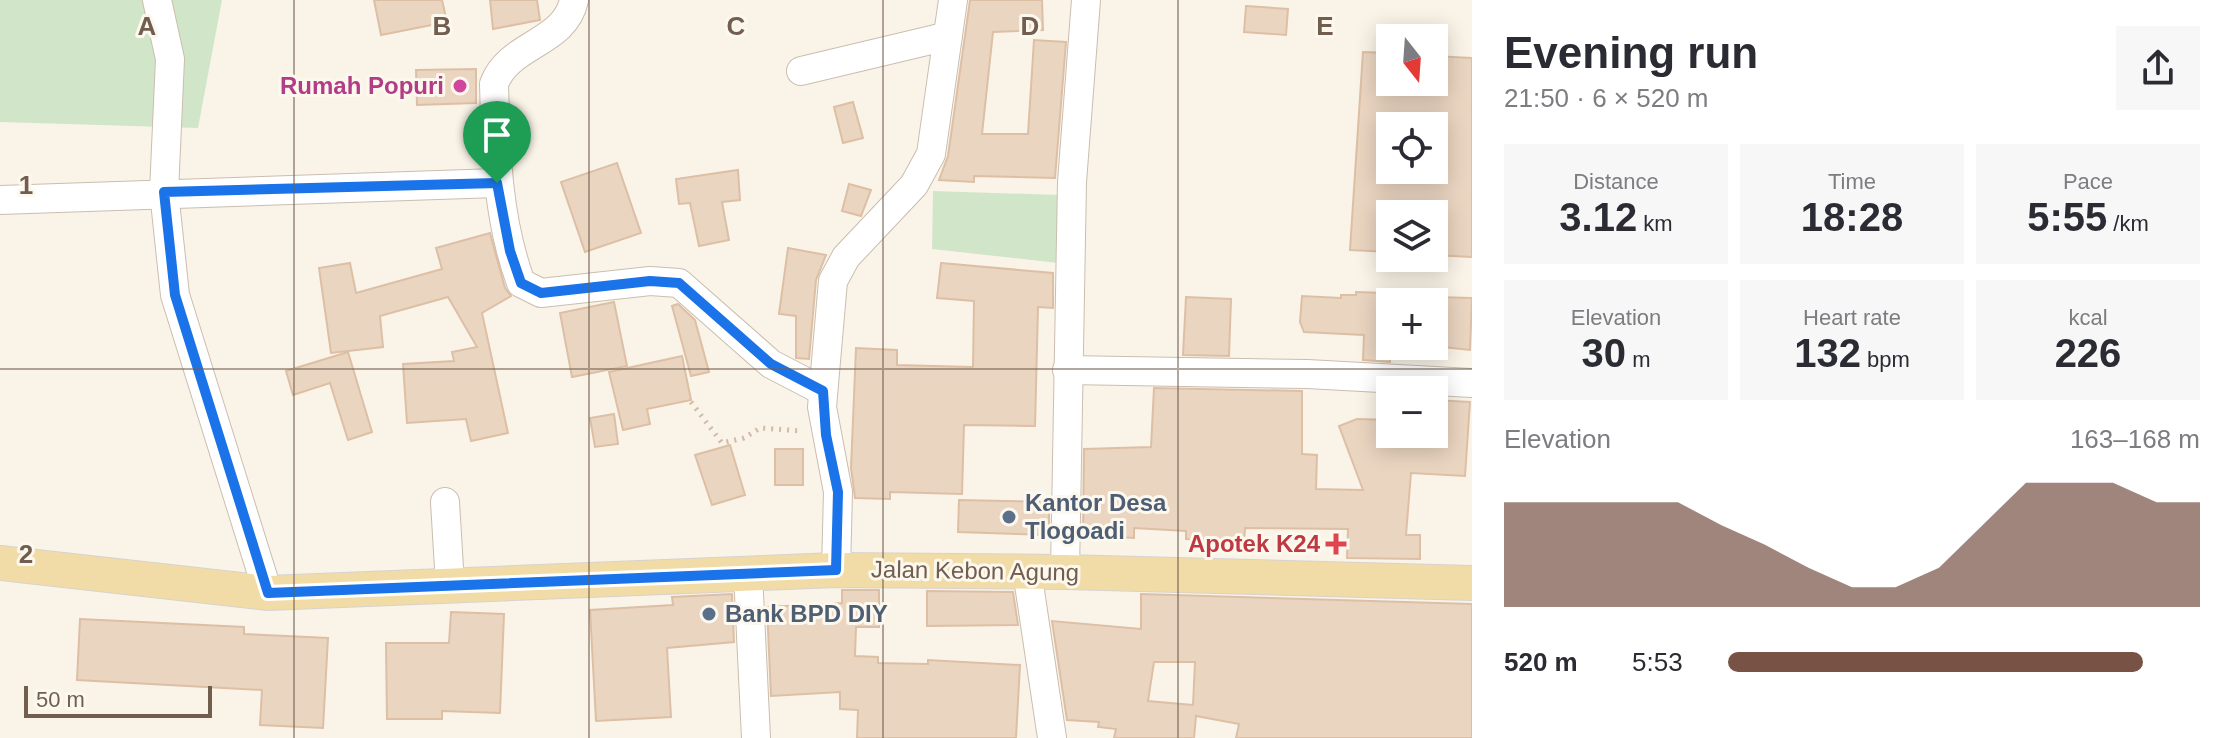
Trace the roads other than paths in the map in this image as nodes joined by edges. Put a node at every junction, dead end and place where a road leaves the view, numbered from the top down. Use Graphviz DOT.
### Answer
graph roads {
  1 [pos="157,0"];
  2 [pos="574,0"];
  3 [pos="953,0"];
  4 [pos="1086,0"];
  5 [pos="948,36"];
  6 [pos="801,71"];
  7 [pos="497,183"];
  8 [pos="164,192"];
  9 [pos="0,200"];
  10 [pos="1067,370"];
  11 [pos="1472,383"];
  12 [pos="823,391"];
  13 [pos="445,502"];
  14 [pos="0,563"];
  15 [pos="836,570"];
  16 [pos="1027,571"];
  17 [pos="1065,572"];
  18 [pos="748,573"];
  19 [pos="1472,583"];
  20 [pos="450,585"];
  21 [pos="268,593"];
  22 [pos="756,738"];
  23 [pos="1052,738"];
  1 -- 8 [label="street"];
  2 -- 7 [label="street"];
  3 -- 5 [label="street"];
  4 -- 10 [label="street"];
  5 -- 6 [label="street"];
  5 -- 12 [label="street"];
  7 -- 8 [label="street"];
  7 -- 12 [label="street"];
  8 -- 9 [label="street"];
  8 -- 21 [label="street"];
  10 -- 11 [label="street"];
  10 -- 17 [label="street"];
  12 -- 15 [label="street"];
  13 -- 20 [label="street"];
  14 -- 21 [label="main road, Jalan Kebon Agung"];
  15 -- 16 [label="main road, Jalan Kebon Agung"];
  15 -- 18 [label="main road, Jalan Kebon Agung"];
  16 -- 17 [label="main road, Jalan Kebon Agung"];
  16 -- 23 [label="street"];
  17 -- 19 [label="main road, Jalan Kebon Agung"];
  18 -- 20 [label="main road, Jalan Kebon Agung"];
  18 -- 22 [label="street"];
  20 -- 21 [label="main road, Jalan Kebon Agung"];
}
